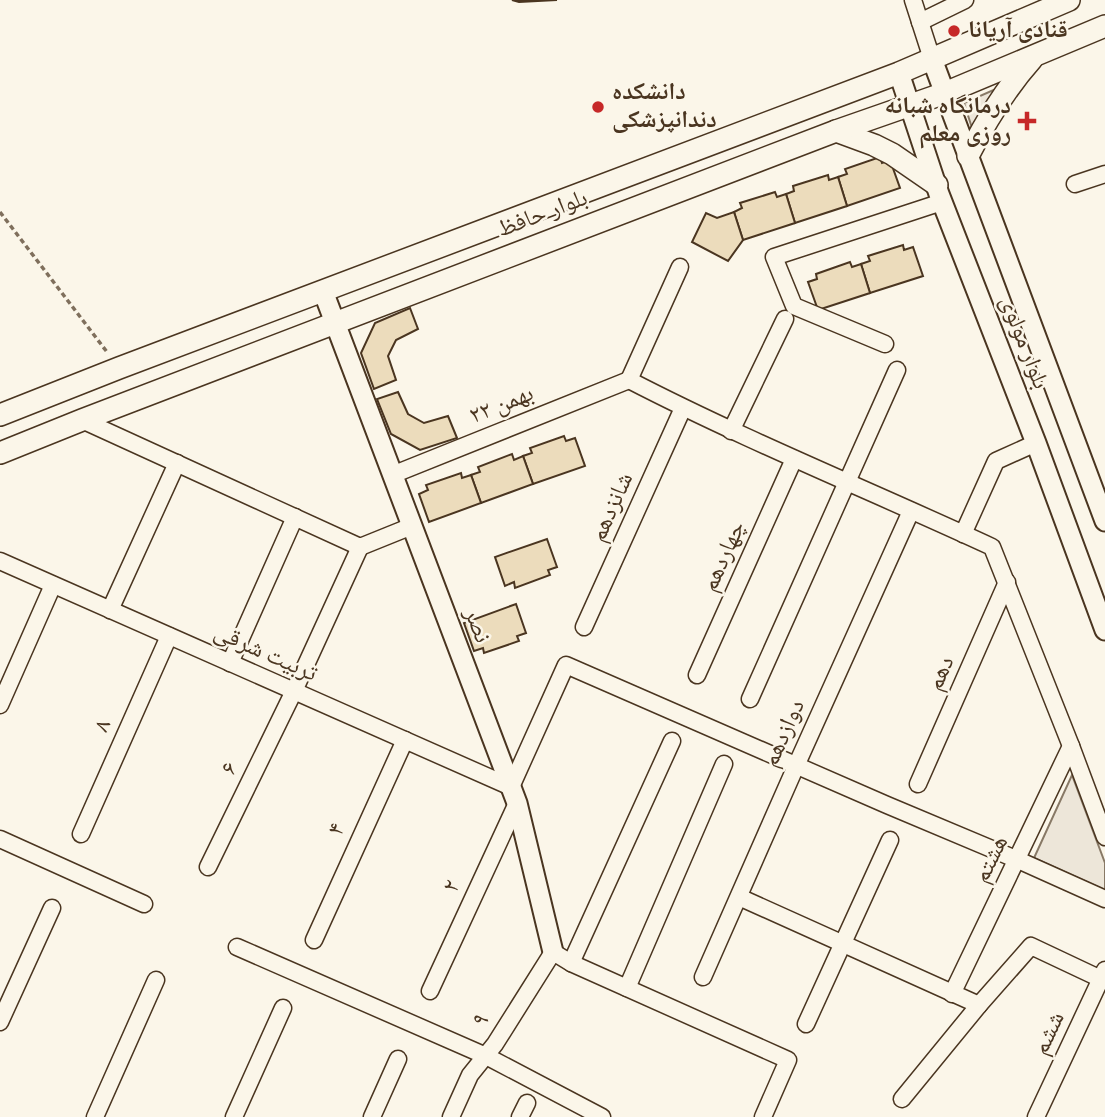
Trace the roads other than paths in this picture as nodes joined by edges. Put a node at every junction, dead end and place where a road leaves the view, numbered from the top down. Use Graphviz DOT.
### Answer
graph roads {
  1 [pos="913,0"];
  2 [pos="965,0"];
  3 [pos="1069,0"];
  4 [pos="920,22"];
  5 [pos="1105,26"];
  6 [pos="1035,56"];
  7 [pos="932,59"];
  8 [pos="899,73"];
  9 [pos="945,93"];
  10 [pos="911,106"];
  11 [pos="836,131"];
  12 [pos="968,156"];
  13 [pos="1105,173"];
  14 [pos="1075,184"];
  15 [pos="940,193"];
  16 [pos="680,267"];
  17 [pos="323,291"];
  18 [pos="786,319"];
  19 [pos="335,323"];
  20 [pos="885,344"];
  21 [pos="897,370"];
  22 [pos="629,380"];
  23 [pos="682,408"];
  24 [pos="0,415"];
  25 [pos="82,419"];
  26 [pos="731,430"];
  27 [pos="1036,443"];
  28 [pos="0,453"];
  29 [pos="794,458"];
  30 [pos="177,463"];
  31 [pos="392,475"];
  32 [pos="848,483"];
  33 [pos="911,511"];
  34 [pos="295,517"];
  35 [pos="1105,521"];
  36 [pos="412,526"];
  37 [pos="963,534"];
  38 [pos="360,547"];
  39 [pos="0,561"];
  40 [pos="1007,582"];
  41 [pos="54,585"];
  42 [pos="110,610"];
  43 [pos="584,626"];
  44 [pos="1105,628"];
  45 [pos="169,636"];
  46 [pos="230,663"];
  47 [pos="697,675"];
  48 [pos="294,691"];
  49 [pos="750,699"];
  50 [pos="0,705"];
  51 [pos="405,740"];
  52 [pos="672,741"];
  53 [pos="1071,746"];
  54 [pos="724,764"];
  55 [pos="796,766"];
  56 [pos="918,783"];
  57 [pos="514,795"];
  58 [pos="81,834"];
  59 [pos="1105,837"];
  60 [pos="0,839"];
  61 [pos="890,839"];
  62 [pos="1018,860"];
  63 [pos="208,867"];
  64 [pos="739,897"];
  65 [pos="1105,900"];
  66 [pos="144,904"];
  67 [pos="52,908"];
  68 [pos="314,940"];
  69 [pos="842,943"];
  70 [pos="237,947"];
  71 [pos="553,952"];
  72 [pos="571,963"];
  73 [pos="1103,974"];
  74 [pos="704,977"];
  75 [pos="156,979"];
  76 [pos="627,988"];
  77 [pos="430,991"];
  78 [pos="952,994"];
  79 [pos="979,1005"];
  80 [pos="283,1007"];
  81 [pos="0,1022"];
  82 [pos="806,1024"];
  83 [pos="486,1056"];
  84 [pos="397,1059"];
  85 [pos="902,1099"];
  86 [pos="595,1116"];
  87 [pos="95,1117"];
  88 [pos="234,1117"];
  89 [pos="372,1117"];
  90 [pos="451,1117"];
  91 [pos="763,1117"];
  92 [pos="1035,1117"];
  1 -- 4 [label="street, بلوار مولوی"];
  2 -- 4 [label="street"];
  3 -- 7 [label="main road, بلوار حافظ"];
  4 -- 7 [label="street, بلوار مولوی"];
  5 -- 6 [label="main road, بلوار حافظ"];
  6 -- 9 [label="main road, بلوار حافظ"];
  6 -- 12 [label="main road"];
  7 -- 8 [label="main road, بلوار حافظ"];
  7 -- 9 [label="street, بلوار مولوی"];
  8 -- 10 [label="street, بلوار مولوی"];
  8 -- 17 [label="main road, بلوار حافظ"];
  9 -- 10 [label="main road, بلوار حافظ"];
  9 -- 12 [label="street, بلوار مولوی"];
  10 -- 11 [label="main road, بلوار حافظ"];
  10 -- 15 [label="street, بلوار مولوی"];
  11 -- 15 [label="main road"];
  11 -- 19 [label="main road, بلوار حافظ"];
  12 -- 35 [label="street, بلوار مولوی"];
  13 -- 14 [label="street"];
  15 -- 20 [label="street"];
  15 -- 27 [label="street, بلوار مولوی"];
  16 -- 22 [label="street"];
  17 -- 19 [label="street, نصر"];
  17 -- 24 [label="main road, بلوار حافظ"];
  18 -- 26 [label="street"];
  19 -- 25 [label="main road, بلوار حافظ"];
  19 -- 31 [label="street, نصر"];
  21 -- 32 [label="street"];
  22 -- 23 [label="street"];
  22 -- 31 [label="street, ۲۲ بهمن"];
  23 -- 26 [label="street"];
  23 -- 43 [label="street, شانزدهم"];
  25 -- 28 [label="main road, بلوار حافظ"];
  25 -- 30 [label="street"];
  26 -- 29 [label="street"];
  27 -- 37 [label="street"];
  27 -- 44 [label="street, بلوار مولوی"];
  29 -- 32 [label="street"];
  29 -- 47 [label="street, چهاردهم"];
  30 -- 34 [label="street"];
  30 -- 42 [label="street"];
  31 -- 36 [label="street, نصر"];
  32 -- 33 [label="street"];
  32 -- 49 [label="street"];
  33 -- 37 [label="street"];
  33 -- 55 [label="street, دوازدهم"];
  34 -- 38 [label="street"];
  34 -- 46 [label="street"];
  36 -- 38 [label="street"];
  36 -- 57 [label="street, نصر"];
  37 -- 40 [label="street"];
  38 -- 48 [label="street, ۶"];
  39 -- 41 [label="street, تربیت شرقی"];
  40 -- 53 [label="street"];
  40 -- 56 [label="street, دهم"];
  41 -- 42 [label="street, تربیت شرقی"];
  41 -- 50 [label="street"];
  42 -- 45 [label="street, تربیت شرقی"];
  45 -- 46 [label="street, تربیت شرقی"];
  45 -- 58 [label="street, ۸"];
  46 -- 48 [label="street, تربیت شرقی"];
  48 -- 51 [label="street, تربیت شرقی"];
  48 -- 63 [label="street, ۶"];
  51 -- 57 [label="street, تربیت شرقی"];
  51 -- 68 [label="street, ۴"];
  52 -- 72 [label="street"];
  53 -- 59 [label="street"];
  53 -- 62 [label="street, هشتم"];
  54 -- 76 [label="street"];
  55 -- 57 [label="street, ۲"];
  55 -- 62 [label="street"];
  55 -- 64 [label="street, دوازدهم"];
  57 -- 71 [label="street, نصر"];
  57 -- 77 [label="street, ۲"];
  60 -- 66 [label="street"];
  61 -- 69 [label="street"];
  62 -- 65 [label="street"];
  62 -- 78 [label="street, هشتم"];
  64 -- 69 [label="street"];
  64 -- 74 [label="street, دوازدهم"];
  67 -- 81 [label="street"];
  69 -- 78 [label="street"];
  69 -- 82 [label="street"];
  70 -- 83 [label="street"];
  71 -- 72 [label="street"];
  71 -- 83 [label="street, ۹"];
  72 -- 76 [label="street"];
  73 -- 79 [label="street"];
  73 -- 92 [label="street, ششم"];
  75 -- 87 [label="street"];
  76 -- 91 [label="street"];
  78 -- 79 [label="street"];
  79 -- 85 [label="street"];
  80 -- 88 [label="street"];
  83 -- 86 [label="street"];
  83 -- 90 [label="street, ۹"];
  84 -- 89 [label="street"];
}
